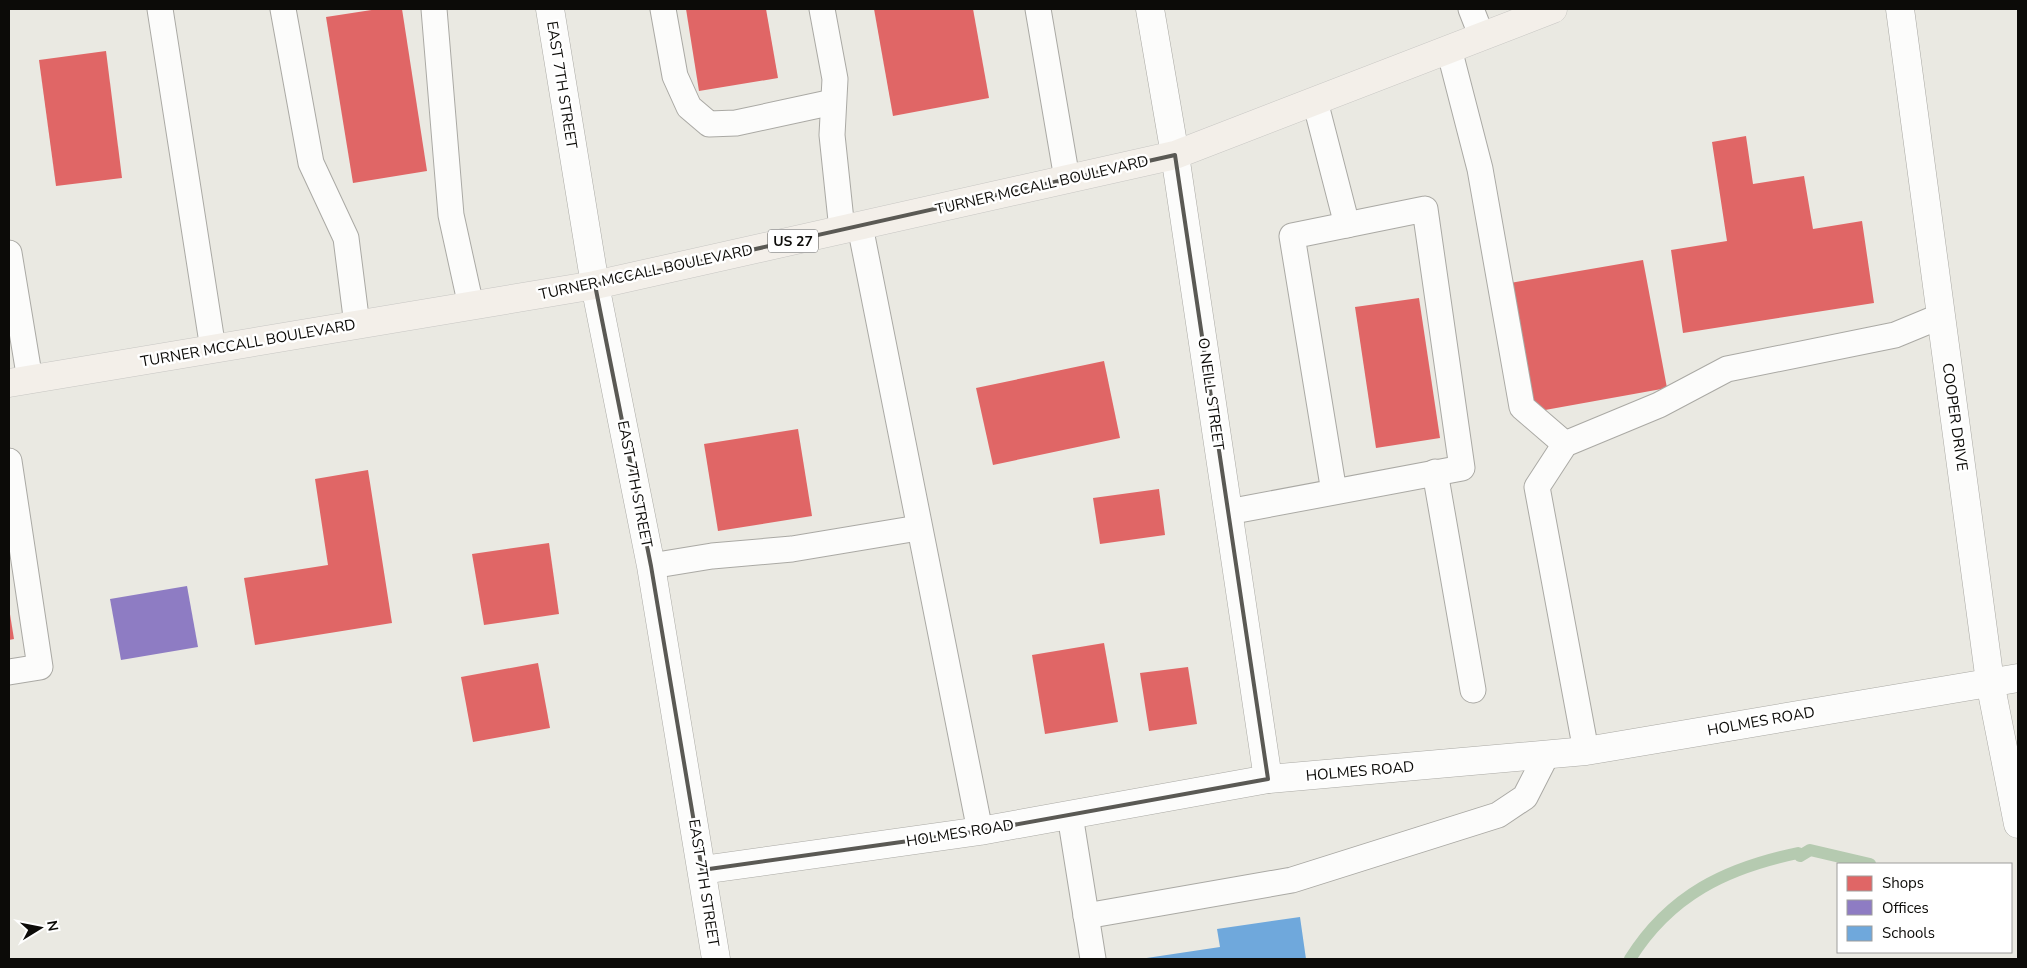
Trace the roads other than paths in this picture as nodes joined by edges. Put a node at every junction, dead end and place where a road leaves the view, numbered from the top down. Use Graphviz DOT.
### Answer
graph roads {
  1 [pos="160,9"];
  2 [pos="283,9"];
  3 [pos="434,9"];
  4 [pos="550,9"];
  5 [pos="663,9"];
  6 [pos="822,9"];
  7 [pos="1038,9"];
  8 [pos="1150,9"];
  9 [pos="1471,9"];
  10 [pos="1553,9"];
  11 [pos="1900,9"];
  12 [pos="1482,37"];
  13 [pos="1449,49"];
  14 [pos="1316,100"];
  15 [pos="834,102"];
  16 [pos="1175,155"];
  17 [pos="1067,179"];
  18 [pos="1346,225"];
  19 [pos="851,228"];
  20 [pos="9,252"];
  21 [pos="595,286"];
  22 [pos="471,306"];
  23 [pos="1941,316"];
  24 [pos="358,325"];
  25 [pos="212,349"];
  26 [pos="19,381"];
  27 [pos="1565,444"];
  28 [pos="9,461"];
  29 [pos="1434,472"];
  30 [pos="1334,492"];
  31 [pos="1228,512"];
  32 [pos="918,528"];
  33 [pos="651,566"];
  34 [pos="9,672"];
  35 [pos="2018,678"];
  36 [pos="1990,682"];
  37 [pos="1473,690"];
  38 [pos="1586,751"];
  39 [pos="1547,754"];
  40 [pos="1268,779"];
  41 [pos="1070,815"];
  42 [pos="2018,824"];
  43 [pos="980,831"];
  44 [pos="702,870"];
  45 [pos="1086,916"];
  46 [pos="716,959"];
  47 [pos="1094,959"];
  1 -- 25 [label="lane"];
  2 -- 24 [label="lane"];
  3 -- 22 [label="lane"];
  4 -- 21 [label="street, EAST 7TH STREET"];
  5 -- 15 [label="lane"];
  6 -- 15 [label="lane"];
  7 -- 17 [label="lane"];
  8 -- 16 [label="street, O NEILL STREET"];
  9 -- 12 [label="lane"];
  10 -- 12 [label="main road, TURNER MCCALL BOULEVARD / US 27"];
  11 -- 23 [label="street, COOPER DRIVE"];
  12 -- 13 [label="main road, TURNER MCCALL BOULEVARD / US 27"];
  13 -- 14 [label="main road, TURNER MCCALL BOULEVARD / US 27"];
  13 -- 27 [label="lane"];
  14 -- 16 [label="main road, TURNER MCCALL BOULEVARD / US 27"];
  14 -- 18 [label="lane"];
  15 -- 19 [label="lane"];
  16 -- 17 [label="main road, TURNER MCCALL BOULEVARD / US 27"];
  16 -- 31 [label="street, O NEILL STREET"];
  17 -- 19 [label="main road, TURNER MCCALL BOULEVARD / US 27"];
  18 -- 29 [label="lane"];
  18 -- 30 [label="lane"];
  19 -- 21 [label="main road, TURNER MCCALL BOULEVARD / US 27"];
  19 -- 32 [label="lane"];
  20 -- 26 [label="lane"];
  21 -- 22 [label="main road, TURNER MCCALL BOULEVARD / US 27"];
  21 -- 33 [label="street, EAST 7TH STREET"];
  22 -- 24 [label="main road, TURNER MCCALL BOULEVARD / US 27"];
  23 -- 27 [label="lane"];
  23 -- 36 [label="street, COOPER DRIVE"];
  24 -- 25 [label="main road, TURNER MCCALL BOULEVARD / US 27"];
  25 -- 26 [label="main road, TURNER MCCALL BOULEVARD / US 27"];
  27 -- 38 [label="lane"];
  28 -- 34 [label="lane"];
  29 -- 30 [label="lane"];
  29 -- 37 [label="lane"];
  30 -- 31 [label="lane"];
  31 -- 40 [label="street, O NEILL STREET"];
  32 -- 33 [label="lane"];
  32 -- 43 [label="lane"];
  33 -- 44 [label="street, EAST 7TH STREET"];
  35 -- 36 [label="street, HOLMES ROAD"];
  36 -- 38 [label="street, HOLMES ROAD"];
  36 -- 42 [label="street, COOPER DRIVE"];
  38 -- 39 [label="street, HOLMES ROAD"];
  39 -- 40 [label="street, HOLMES ROAD"];
  39 -- 45 [label="lane"];
  40 -- 41 [label="street, HOLMES ROAD"];
  41 -- 43 [label="street, HOLMES ROAD"];
  41 -- 45 [label="lane"];
  43 -- 44 [label="street, HOLMES ROAD"];
  44 -- 46 [label="street, EAST 7TH STREET"];
  45 -- 47 [label="lane"];
}
